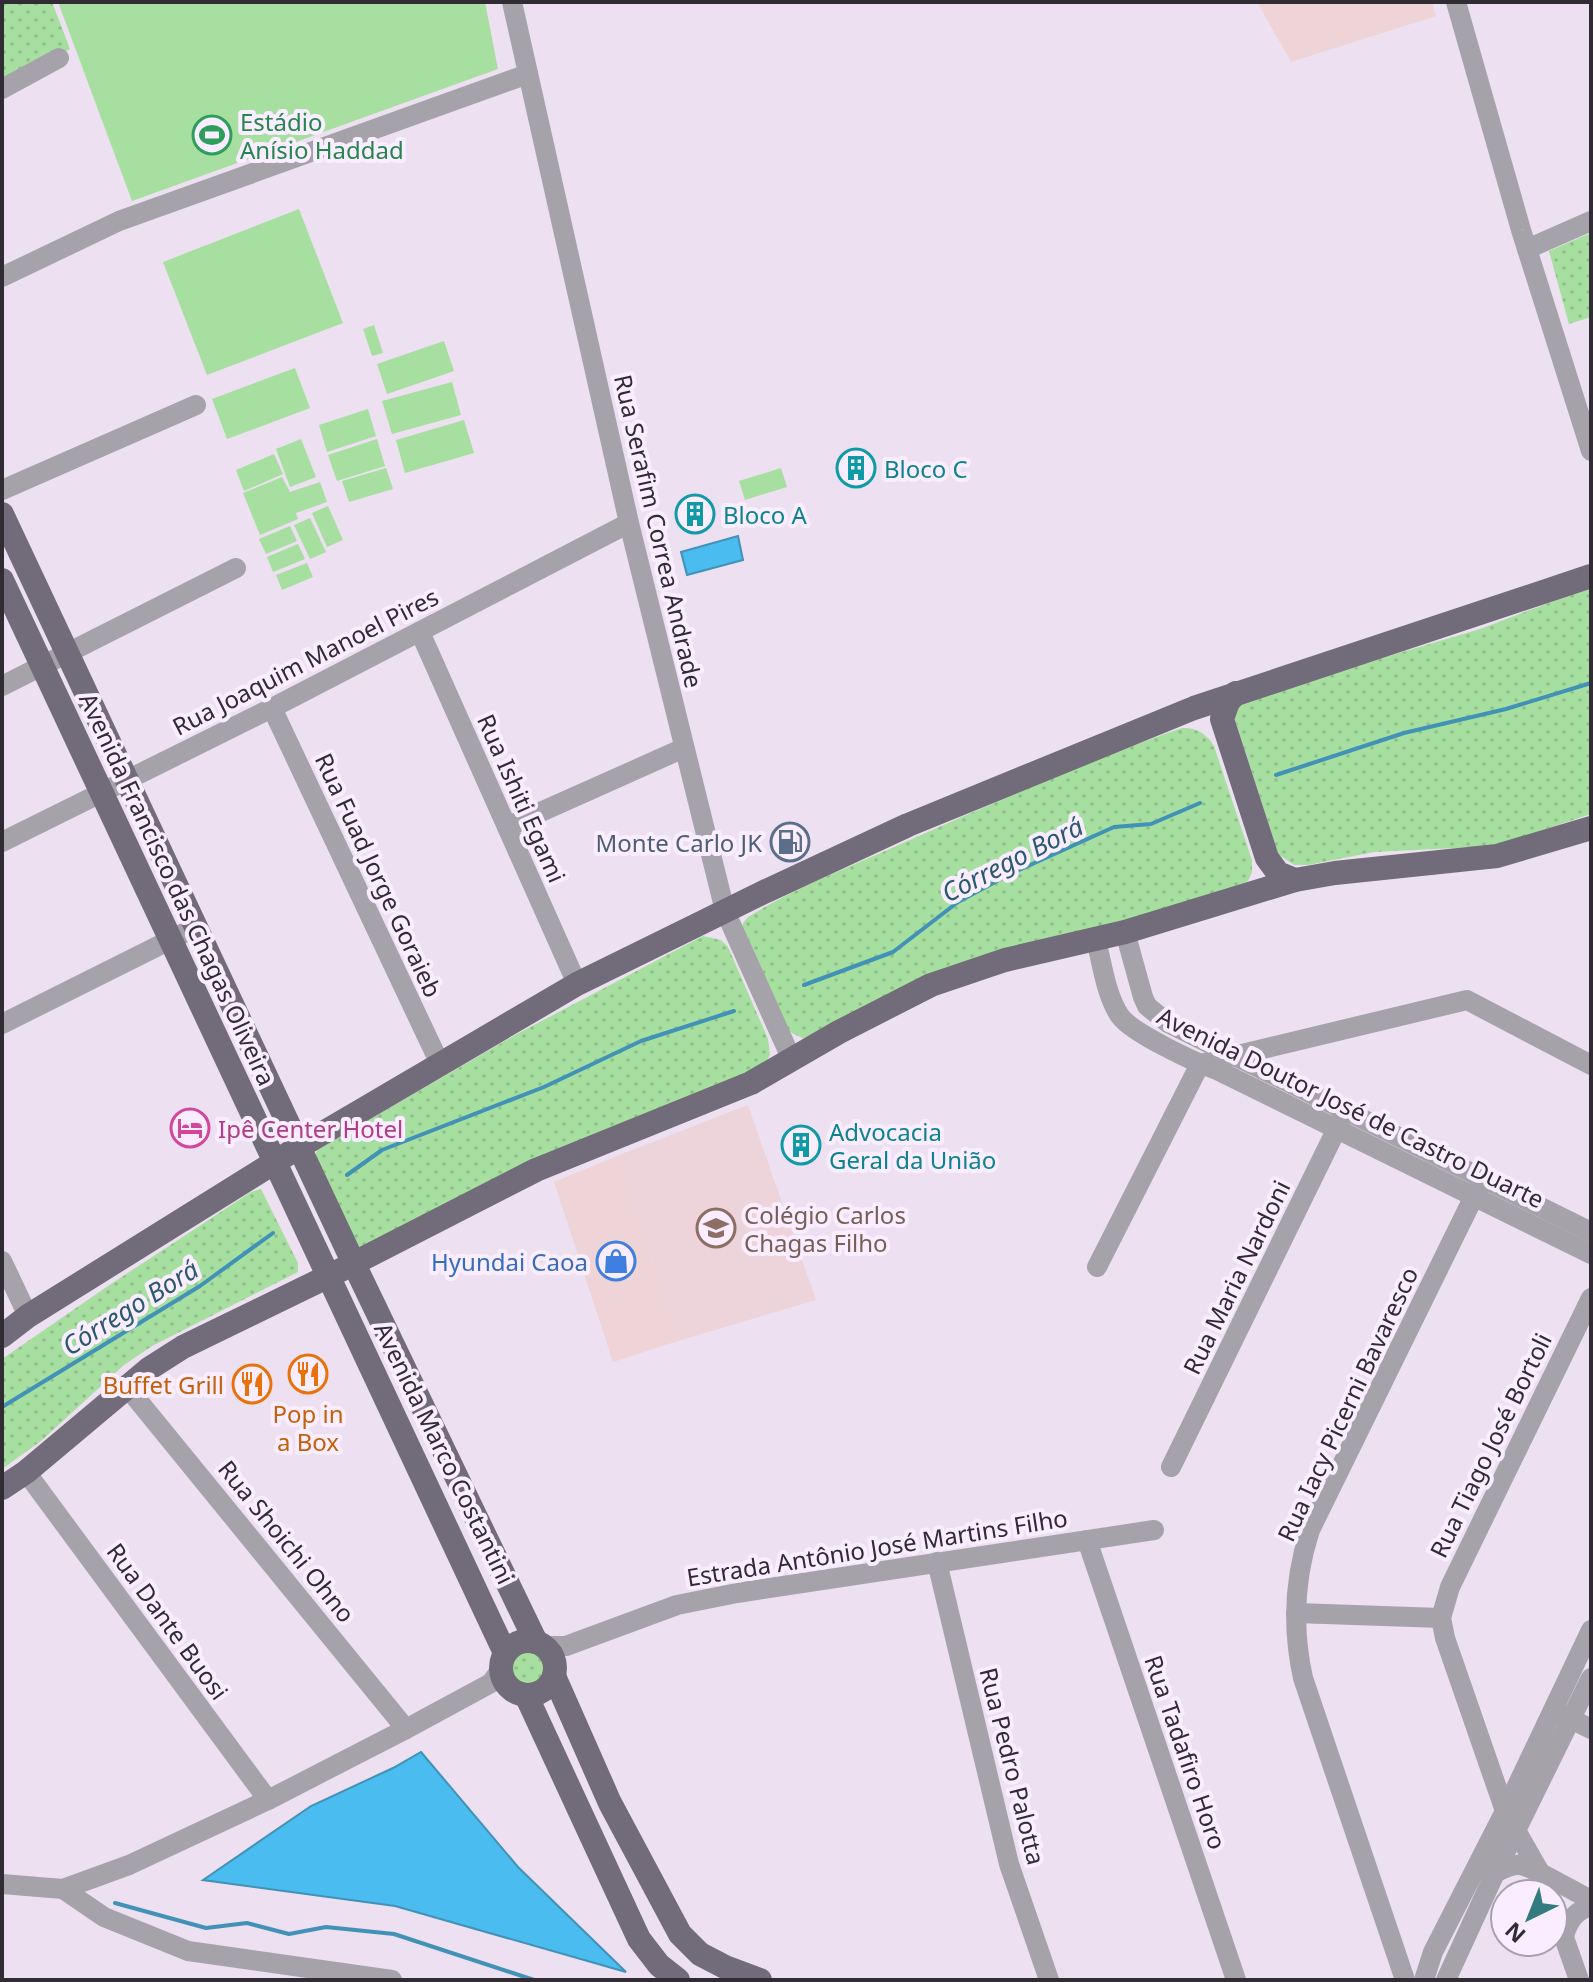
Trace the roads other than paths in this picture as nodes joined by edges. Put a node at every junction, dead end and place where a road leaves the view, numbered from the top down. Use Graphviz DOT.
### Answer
graph roads {
  1 [pos="512,2"];
  2 [pos="1456,2"];
  3 [pos="59,58"];
  4 [pos="528,74"];
  5 [pos="2,89"];
  6 [pos="1591,221"];
  7 [pos="1527,249"];
  8 [pos="2,277"];
  9 [pos="196,405"];
  10 [pos="1591,451"];
  11 [pos="2,490"];
  12 [pos="2,514"];
  13 [pos="629,523"];
  14 [pos="236,568"];
  15 [pos="1591,576"];
  16 [pos="2,580"];
  17 [pos="420,632"];
  18 [pos="66,652"];
  19 [pos="43,667"];
  20 [pos="2,686"];
  21 [pos="1236,693"];
  22 [pos="272,708"];
  23 [pos="1194,708"];
  24 [pos="1222,719"];
  25 [pos="684,748"];
  26 [pos="127,779"];
  27 [pos="101,793"];
  28 [pos="507,827"];
  29 [pos="1591,828"];
  30 [pos="2,842"];
  31 [pos="1267,858"];
  32 [pos="1295,880"];
  33 [pos="1252,892"];
  34 [pos="725,911"];
  35 [pos="196,927"];
  36 [pos="1125,932"];
  37 [pos="171,940"];
  38 [pos="1096,940"];
  39 [pos="577,984"];
  40 [pos="1147,1006"];
  41 [pos="2,1024"];
  42 [pos="1129,1026"];
  43 [pos="1237,1056"];
  44 [pos="792,1060"];
  45 [pos="440,1064"];
  46 [pos="1200,1064"];
  47 [pos="1591,1065"];
  48 [pos="1347,1109"];
  49 [pos="1337,1129"];
  50 [pos="299,1147"];
  51 [pos="275,1162"];
  52 [pos="1479,1188"];
  53 [pos="1591,1232"];
  54 [pos="1591,1254"];
  55 [pos="2,1261"];
  56 [pos="354,1264"];
  57 [pos="1097,1267"];
  58 [pos="329,1276"];
  59 [pos="1591,1298"];
  60 [pos="375,1309"];
  61 [pos="28,1316"];
  62 [pos="348,1320"];
  63 [pos="2,1336"];
  64 [pos="127,1387"];
  65 [pos="1171,1467"];
  66 [pos="26,1472"];
  67 [pos="2,1488"];
  68 [pos="1154,1530"];
  69 [pos="1087,1540"];
  70 [pos="937,1562"];
  71 [pos="1296,1613"];
  72 [pos="1441,1618"];
  73 [pos="1591,1630"];
  74 [pos="551,1656"];
  75 [pos="506,1677"];
  76 [pos="1591,1678"];
  77 [pos="1561,1715"];
  78 [pos="406,1729"];
  79 [pos="1591,1729"];
  80 [pos="1486,1758"];
  81 [pos="1527,1765"];
  82 [pos="268,1800"];
  83 [pos="1505,1811"];
  84 [pos="1516,1830"];
  85 [pos="1495,1873"];
  86 [pos="1540,1878"];
  87 [pos="1541,1878"];
  88 [pos="2,1884"];
  89 [pos="63,1889"];
  90 [pos="1569,1893"];
  91 [pos="1591,1900"];
  92 [pos="1591,1906"];
  93 [pos="1569,1922"];
  94 [pos="1569,1951"];
  95 [pos="1433,1952"];
  96 [pos="1396,1953"];
  97 [pos="392,1980"];
  98 [pos="678,1980"];
  99 [pos="760,1980"];
  100 [pos="1049,1980"];
  101 [pos="1236,1980"];
  102 [pos="1405,1980"];
  103 [pos="1424,1980"];
  104 [pos="1446,1980"];
  105 [pos="1579,1980"];
  1 -- 4 [label="street, Rua Serafim Correa Andrade"];
  2 -- 7 [label="street"];
  3 -- 5 [label="street"];
  4 -- 8 [label="street"];
  4 -- 13 [label="street, Rua Serafim Correa Andrade"];
  6 -- 7 [label="street"];
  7 -- 10 [label="street"];
  9 -- 11 [label="street"];
  12 -- 18 [label="main road, Avenida Francisco das Chagas Oliveira"];
  13 -- 17 [label="street, Rua Joaquim Manoel Pires"];
  13 -- 25 [label="street, Rua Serafim Correa Andrade"];
  14 -- 18 [label="street"];
  15 -- 21 [label="main road"];
  16 -- 19 [label="main road, Avenida Francisco das Chagas Oliveira"];
  17 -- 22 [label="street, Rua Joaquim Manoel Pires"];
  17 -- 28 [label="street, Rua Ishiti Egami"];
  18 -- 19 [label="street"];
  18 -- 26 [label="main road, Avenida Francisco das Chagas Oliveira"];
  19 -- 20 [label="street"];
  19 -- 27 [label="main road, Avenida Francisco das Chagas Oliveira"];
  21 -- 23 [label="main road"];
  21 -- 24 [label="main road"];
  22 -- 26 [label="street, Rua Joaquim Manoel Pires"];
  22 -- 45 [label="street, Rua Fuad Jorge Goraieb"];
  23 -- 24 [label="main road"];
  23 -- 34 [label="main road"];
  24 -- 31 [label="main road"];
  25 -- 28 [label="street"];
  25 -- 34 [label="street, Rua Serafim Correa Andrade"];
  26 -- 27 [label="street, Rua Joaquim Manoel Pires"];
  26 -- 35 [label="main road, Avenida Francisco das Chagas Oliveira"];
  27 -- 30 [label="street, Rua Joaquim Manoel Pires"];
  27 -- 37 [label="main road, Avenida Francisco das Chagas Oliveira"];
  28 -- 39 [label="street, Rua Ishiti Egami"];
  29 -- 32 [label="main road"];
  31 -- 32 [label="main road"];
  31 -- 33 [label="main road"];
  32 -- 33 [label="main road"];
  33 -- 36 [label="main road"];
  34 -- 39 [label="main road"];
  34 -- 44 [label="street, Rua Serafim Correa Andrade"];
  35 -- 37 [label="street"];
  35 -- 50 [label="main road, Avenida Francisco das Chagas Oliveira"];
  36 -- 38 [label="main road"];
  36 -- 40 [label="street, Avenida Doutor José de Castro Duarte"];
  37 -- 41 [label="street"];
  37 -- 51 [label="main road, Avenida Francisco das Chagas Oliveira"];
  38 -- 42 [label="street, Avenida Doutor José de Castro Duarte"];
  38 -- 44 [label="main road"];
  39 -- 45 [label="main road"];
  40 -- 42 [label="street"];
  40 -- 43 [label="street, Avenida Doutor José de Castro Duarte"];
  42 -- 46 [label="street, Avenida Doutor José de Castro Duarte"];
  43 -- 46 [label="street"];
  43 -- 47 [label="street"];
  43 -- 48 [label="street, Avenida Doutor José de Castro Duarte"];
  44 -- 56 [label="main road"];
  45 -- 50 [label="main road"];
  46 -- 49 [label="street, Avenida Doutor José de Castro Duarte"];
  46 -- 57 [label="street"];
  48 -- 49 [label="street, Rua Maria Nardoni"];
  48 -- 52 [label="street, Avenida Doutor José de Castro Duarte"];
  49 -- 52 [label="street, Avenida Doutor José de Castro Duarte"];
  49 -- 65 [label="street, Rua Maria Nardoni"];
  50 -- 51 [label="main road"];
  50 -- 56 [label="main road, Avenida Francisco das Chagas Oliveira"];
  51 -- 58 [label="main road, Avenida Francisco das Chagas Oliveira"];
  51 -- 61 [label="main road"];
  52 -- 53 [label="street, Avenida Doutor José de Castro Duarte"];
  52 -- 54 [label="street, Avenida Doutor José de Castro Duarte"];
  52 -- 71 [label="street, Rua Iacy Picerni Bavaresco"];
  55 -- 61 [label="street"];
  56 -- 58 [label="main road"];
  56 -- 60 [label="main road, Avenida Marco Costantini"];
  58 -- 62 [label="main road, Avenida Marco Costantini"];
  58 -- 64 [label="main road"];
  59 -- 72 [label="street, Rua Tiago José Bortoli"];
  60 -- 62 [label="main road"];
  60 -- 74 [label="main road, Avenida Marco Costantini"];
  61 -- 63 [label="main road"];
  62 -- 75 [label="main road, Avenida Marco Costantini"];
  64 -- 66 [label="main road"];
  64 -- 78 [label="street, Rua Shoichi Ohno"];
  66 -- 67 [label="main road"];
  66 -- 82 [label="street, Rua Dante Buosi"];
  68 -- 69 [label="street, Estrada Antônio José Martins Filho"];
  69 -- 70 [label="street, Estrada Antônio José Martins Filho"];
  69 -- 101 [label="street, Rua Tadafiro Horo"];
  70 -- 74 [label="street, Estrada Antônio José Martins Filho"];
  70 -- 100 [label="street, Rua Pedro Palotta"];
  71 -- 72 [label="street"];
  71 -- 96 [label="street, Rua Iacy Picerni Bavaresco"];
  72 -- 80 [label="street"];
  73 -- 77 [label="street"];
  74 -- 75 [label="main road"];
  74 -- 75 [label="main road"];
  74 -- 99 [label="main road, Avenida Marco Costantini"];
  75 -- 78 [label="street"];
  75 -- 98 [label="main road, Avenida Marco Costantini"];
  76 -- 77 [label="street"];
  77 -- 79 [label="street"];
  77 -- 81 [label="street"];
  77 -- 84 [label="street"];
  78 -- 82 [label="street"];
  80 -- 81 [label="street"];
  80 -- 83 [label="street"];
  81 -- 83 [label="street"];
  82 -- 89 [label="street"];
  83 -- 84 [label="street"];
  83 -- 95 [label="street"];
  84 -- 85 [label="street"];
  84 -- 87 [label="street"];
  85 -- 86 [label="street"];
  85 -- 104 [label="street"];
  88 -- 89 [label="street"];
  89 -- 97 [label="street"];
  90 -- 91 [label="street"];
  92 -- 93 [label="street"];
  94 -- 105 [label="street"];
  95 -- 96 [label="street"];
  95 -- 103 [label="street"];
  96 -- 102 [label="street, Rua Iacy Picerni Bavaresco"];
}
